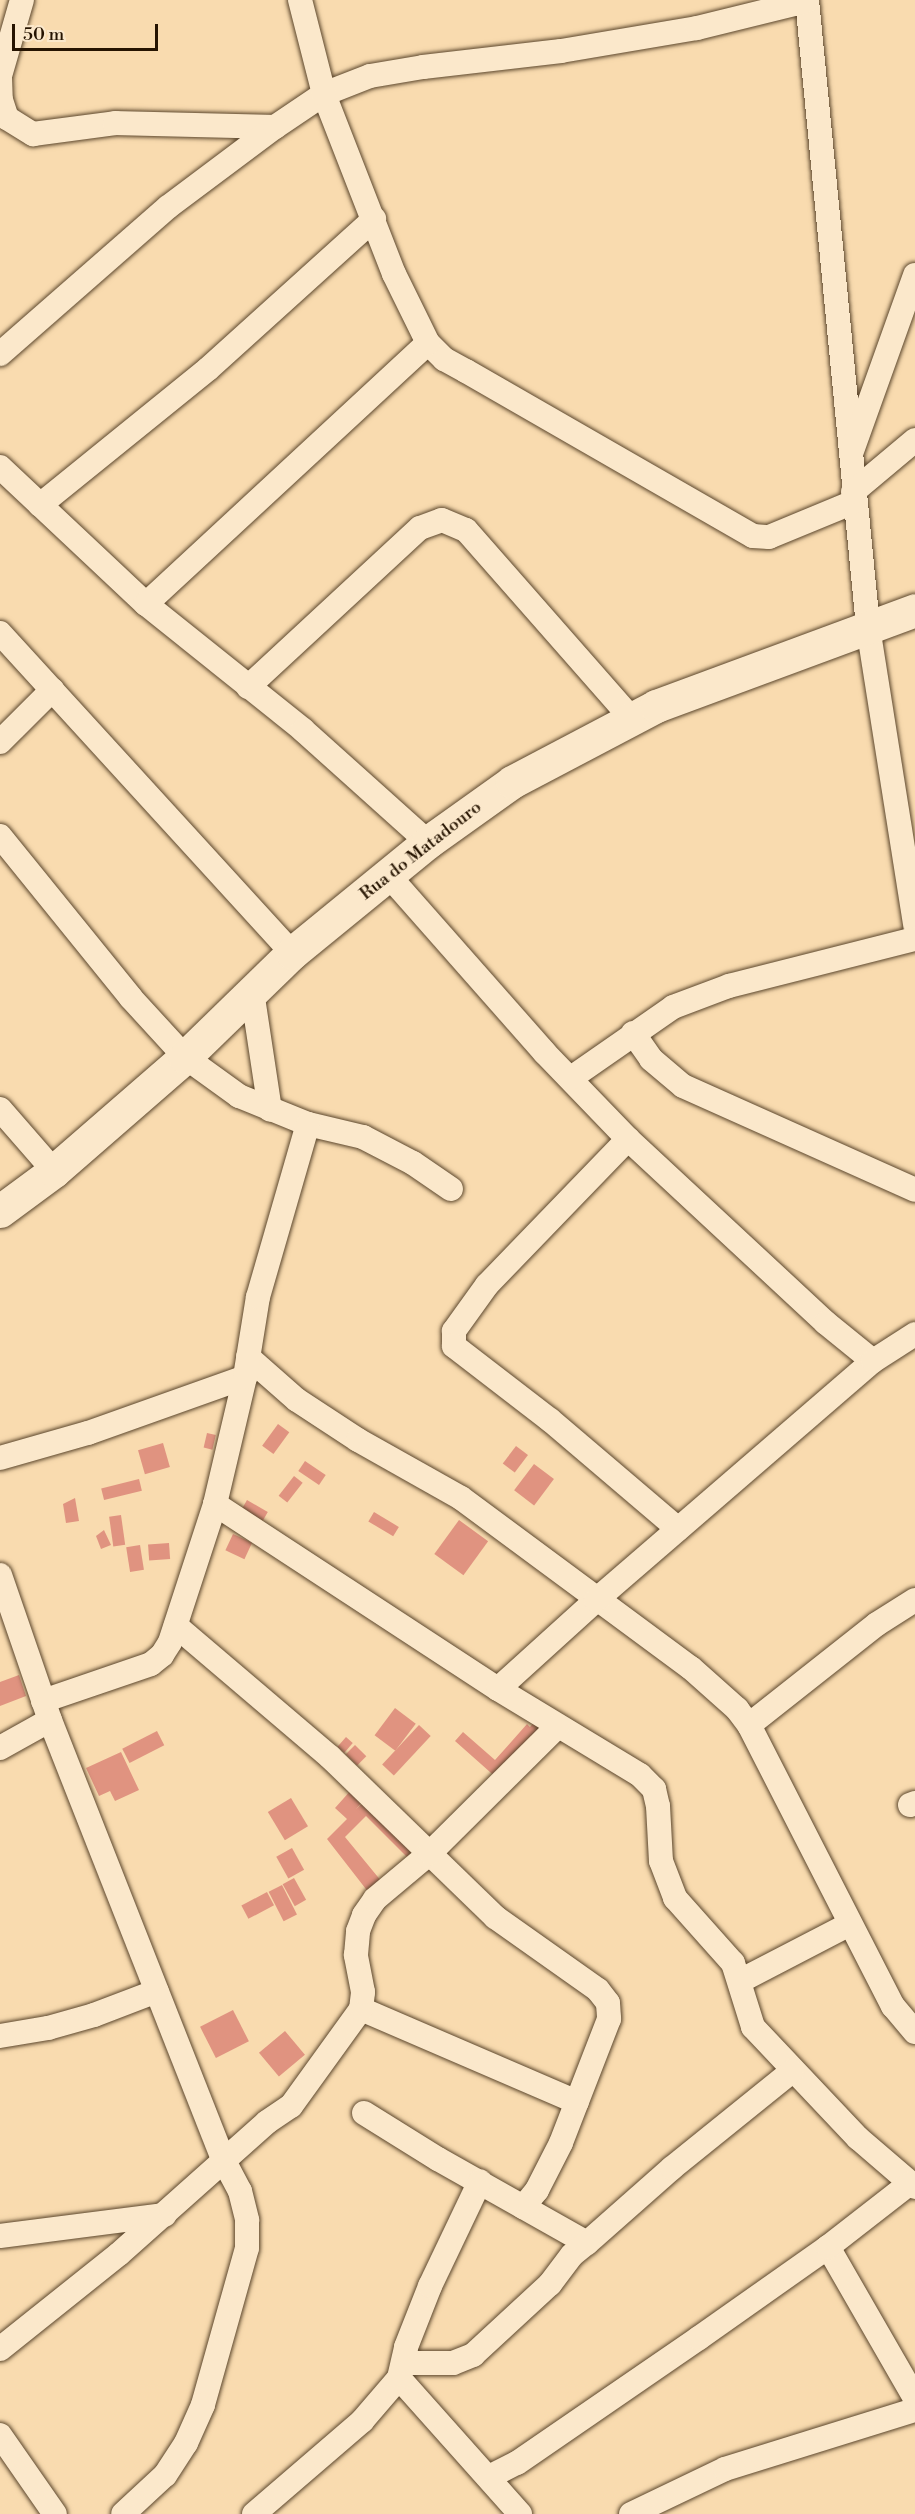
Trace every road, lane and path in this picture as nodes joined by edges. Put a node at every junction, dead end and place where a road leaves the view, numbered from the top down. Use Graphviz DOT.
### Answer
graph roads {
  1 [pos="22,0"];
  2 [pos="300,0"];
  3 [pos="807,1"];
  4 [pos="0,77"];
  5 [pos="324,94"];
  6 [pos="275,127"];
  7 [pos="374,219"];
  8 [pos="915,275"];
  9 [pos="428,344"];
  10 [pos="0,354"];
  11 [pos="915,440"];
  12 [pos="850,458"];
  13 [pos="0,467"];
  14 [pos="854,497"];
  15 [pos="40,505"];
  16 [pos="146,604"];
  17 [pos="915,610"];
  18 [pos="868,627"];
  19 [pos="0,633"];
  20 [pos="248,687"];
  21 [pos="52,690"];
  22 [pos="632,719"];
  23 [pos="0,742"];
  24 [pos="0,836"];
  25 [pos="428,842"];
  26 [pos="388,876"];
  27 [pos="915,925"];
  28 [pos="915,939"];
  29 [pos="292,953"];
  30 [pos="252,991"];
  31 [pos="633,1033"];
  32 [pos="185,1057"];
  33 [pos="571,1078"];
  34 [pos="0,1109"];
  35 [pos="270,1110"];
  36 [pos="308,1124"];
  37 [pos="628,1139"];
  38 [pos="54,1171"];
  39 [pos="451,1189"];
  40 [pos="915,1190"];
  41 [pos="0,1211"];
  42 [pos="915,1334"];
  43 [pos="873,1361"];
  44 [pos="246,1367"];
  45 [pos="0,1458"];
  46 [pos="214,1504"];
  47 [pos="678,1529"];
  48 [pos="0,1575"];
  49 [pos="596,1600"];
  50 [pos="915,1600"];
  51 [pos="176,1626"];
  52 [pos="498,1689"];
  53 [pos="46,1711"];
  54 [pos="749,1725"];
  55 [pos="558,1726"];
  56 [pos="0,1748"];
  57 [pos="430,1853"];
  58 [pos="850,1924"];
  59 [pos="740,1981"];
  60 [pos="157,1991"];
  61 [pos="361,2009"];
  62 [pos="915,2032"];
  63 [pos="0,2036"];
  64 [pos="792,2071"];
  65 [pos="577,2102"];
  66 [pos="364,2113"];
  67 [pos="224,2161"];
  68 [pos="480,2181"];
  69 [pos="912,2186"];
  70 [pos="523,2207"];
  71 [pos="165,2215"];
  72 [pos="0,2235"];
  73 [pos="587,2243"];
  74 [pos="828,2247"];
  75 [pos="0,2349"];
  76 [pos="402,2371"];
  77 [pos="915,2398"];
  78 [pos="915,2410"];
  79 [pos="0,2435"];
  80 [pos="489,2477"];
  81 [pos="55,2514"];
  82 [pos="123,2514"];
  83 [pos="254,2514"];
  84 [pos="520,2514"];
  85 [pos="631,2514"];
  1 -- 4 [label="street"];
  2 -- 5 [label="street"];
  3 -- 5 [label="street"];
  3 -- 12 [label="street"];
  4 -- 6 [label="street"];
  5 -- 6 [label="street"];
  5 -- 7 [label="street"];
  6 -- 10 [label="street"];
  7 -- 9 [label="street"];
  7 -- 15 [label="street"];
  8 -- 12 [label="street"];
  9 -- 14 [label="street"];
  9 -- 16 [label="street"];
  11 -- 14 [label="street"];
  12 -- 14 [label="street"];
  13 -- 15 [label="street"];
  14 -- 18 [label="street"];
  15 -- 16 [label="street"];
  16 -- 20 [label="street"];
  17 -- 18 [label="street, Rua do Matadouro"];
  18 -- 22 [label="street, Rua do Matadouro"];
  18 -- 27 [label="street"];
  19 -- 21 [label="street"];
  20 -- 22 [label="street"];
  20 -- 25 [label="street"];
  21 -- 23 [label="street"];
  21 -- 29 [label="street"];
  22 -- 25 [label="street, Rua do Matadouro"];
  24 -- 32 [label="street"];
  25 -- 26 [label="street, Rua do Matadouro"];
  26 -- 29 [label="street, Rua do Matadouro"];
  26 -- 33 [label="street"];
  28 -- 31 [label="street"];
  29 -- 30 [label="street, Rua do Matadouro"];
  30 -- 32 [label="street, Rua do Matadouro"];
  30 -- 35 [label="street"];
  31 -- 33 [label="street"];
  31 -- 40 [label="street"];
  32 -- 35 [label="street"];
  32 -- 38 [label="street, Rua do Matadouro"];
  33 -- 37 [label="street"];
  34 -- 38 [label="street"];
  35 -- 36 [label="street"];
  36 -- 39 [label="street"];
  36 -- 44 [label="street"];
  37 -- 43 [label="street"];
  37 -- 47 [label="street"];
  38 -- 41 [label="street, Rua do Matadouro"];
  42 -- 43 [label="street"];
  43 -- 47 [label="street"];
  44 -- 45 [label="street"];
  44 -- 46 [label="street"];
  44 -- 49 [label="street"];
  46 -- 51 [label="street"];
  46 -- 52 [label="street"];
  47 -- 49 [label="street"];
  48 -- 53 [label="street"];
  49 -- 52 [label="street"];
  49 -- 54 [label="street"];
  50 -- 54 [label="street"];
  51 -- 53 [label="street"];
  51 -- 57 [label="street"];
  52 -- 55 [label="street"];
  53 -- 56 [label="street"];
  53 -- 60 [label="street"];
  54 -- 58 [label="street"];
  55 -- 57 [label="street"];
  55 -- 59 [label="street"];
  57 -- 61 [label="street"];
  57 -- 65 [label="street"];
  58 -- 59 [label="street"];
  58 -- 62 [label="street"];
  59 -- 64 [label="street"];
  60 -- 63 [label="street"];
  60 -- 67 [label="street"];
  61 -- 65 [label="street"];
  61 -- 67 [label="street"];
  64 -- 69 [label="street"];
  64 -- 73 [label="street"];
  65 -- 70 [label="street"];
  66 -- 68 [label="street"];
  67 -- 71 [label="street"];
  67 -- 82 [label="street"];
  68 -- 70 [label="street"];
  68 -- 76 [label="street"];
  69 -- 74 [label="street"];
  70 -- 73 [label="street"];
  71 -- 72 [label="street"];
  71 -- 75 [label="street"];
  73 -- 76 [label="street"];
  74 -- 77 [label="street"];
  74 -- 80 [label="street"];
  76 -- 80 [label="street"];
  76 -- 83 [label="street"];
  78 -- 85 [label="street"];
  79 -- 81 [label="street"];
  80 -- 84 [label="street"];
}
